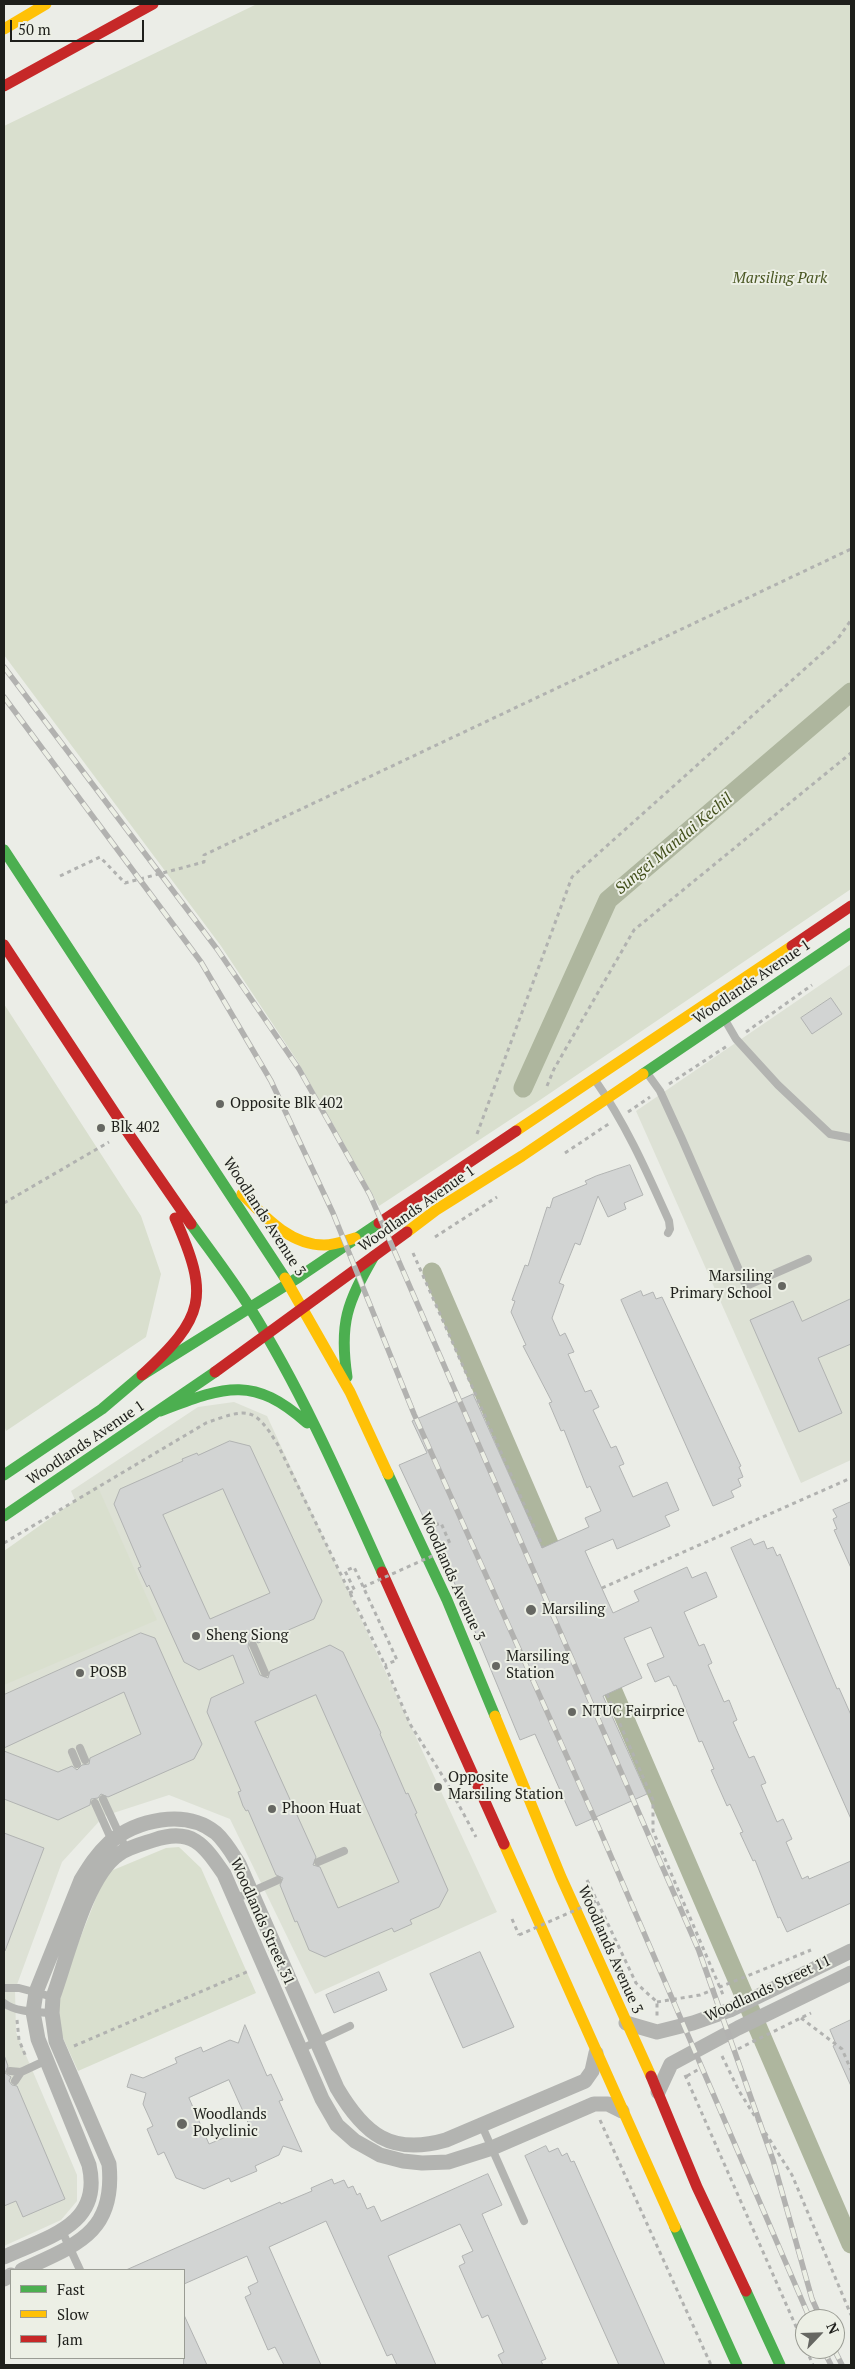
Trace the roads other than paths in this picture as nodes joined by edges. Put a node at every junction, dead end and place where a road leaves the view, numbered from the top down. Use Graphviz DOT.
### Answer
graph roads {
  1 [pos="46,4"];
  2 [pos="153,4"];
  3 [pos="4,29"];
  4 [pos="4,86"];
  5 [pos="4,850"];
  6 [pos="851,906"];
  7 [pos="851,933"];
  8 [pos="4,945"];
  9 [pos="724,1018"];
  10 [pos="646,1071"];
  11 [pos="594,1079"];
  12 [pos="607,1097"];
  13 [pos="851,1138"];
  14 [pos="201,1148"];
  15 [pos="143,1155"];
  16 [pos="668,1233"];
  17 [pos="355,1238"];
  18 [pos="374,1256"];
  19 [pos="808,1259"];
  20 [pos="289,1283"];
  21 [pos="250,1308"];
  22 [pos="304,1308"];
  23 [pos="267,1336"];
  24 [pos="142,1376"];
  25 [pos="350,1392"];
  26 [pos="160,1411"];
  27 [pos="315,1431"];
  28 [pos="4,1474"];
  29 [pos="4,1516"];
  30 [pos="253,1645"];
  31 [pos="265,1673"];
  32 [pos="80,1748"];
  33 [pos="72,1752"];
  34 [pos="85,1760"];
  35 [pos="77,1764"];
  36 [pos="103,1799"];
  37 [pos="95,1803"];
  38 [pos="119,1845"];
  39 [pos="344,1851"];
  40 [pos="318,1862"];
  41 [pos="278,1880"];
  42 [pos="251,1892"];
  43 [pos="235,1899"];
  44 [pos="851,1951"];
  45 [pos="851,1974"];
  46 [pos="4,1988"];
  47 [pos="36,1992"];
  48 [pos="53,1997"];
  49 [pos="4,2003"];
  50 [pos="26,2010"];
  51 [pos="52,2013"];
  52 [pos="626,2023"];
  53 [pos="350,2026"];
  54 [pos="316,2043"];
  55 [pos="301,2049"];
  56 [pos="65,2051"];
  57 [pos="596,2052"];
  58 [pos="47,2060"];
  59 [pos="10,2071"];
  60 [pos="21,2072"];
  61 [pos="15,2081"];
  62 [pos="658,2092"];
  63 [pos="622,2111"];
  64 [pos="482,2126"];
  65 [pos="492,2148"];
  66 [pos="524,2221"];
  67 [pos="62,2230"];
  68 [pos="70,2248"];
  69 [pos="4,2257"];
  70 [pos="24,2269"];
  71 [pos="80,2269"];
  72 [pos="737,2365"];
  73 [pos="780,2365"];
  1 -- 3 [label="main road"];
  2 -- 4 [label="main road"];
  5 -- 14 [label="main road, Woodlands Avenue 3"];
  6 -- 11 [label="main road, Woodlands Avenue 1"];
  7 -- 9 [label="main road, Woodlands Avenue 1"];
  8 -- 15 [label="main road"];
  9 -- 10 [label="main road, Woodlands Avenue 1"];
  9 -- 13 [label="lane"];
  10 -- 12 [label="main road, Woodlands Avenue 1"];
  10 -- 19 [label="lane"];
  11 -- 12 [label="lane"];
  11 -- 17 [label="main road, Woodlands Avenue 1"];
  12 -- 16 [label="lane"];
  12 -- 18 [label="main road, Woodlands Avenue 1"];
  14 -- 17 [label="main road"];
  14 -- 20 [label="main road, Woodlands Avenue 3"];
  15 -- 21 [label="main road"];
  15 -- 24 [label="main road"];
  17 -- 20 [label="main road, Woodlands Avenue 1"];
  18 -- 22 [label="main road, Woodlands Avenue 1"];
  18 -- 25 [label="main road"];
  20 -- 21 [label="main road, Woodlands Avenue 1"];
  20 -- 22 [label="main road, Woodlands Avenue 3"];
  21 -- 23 [label="main road"];
  21 -- 24 [label="main road, Woodlands Avenue 1"];
  22 -- 23 [label="main road, Woodlands Avenue 1"];
  22 -- 25 [label="main road, Woodlands Avenue 3"];
  23 -- 26 [label="main road, Woodlands Avenue 1"];
  23 -- 27 [label="main road"];
  24 -- 28 [label="main road, Woodlands Avenue 1"];
  25 -- 52 [label="main road, Woodlands Avenue 3"];
  26 -- 27 [label="main road"];
  26 -- 29 [label="main road, Woodlands Avenue 1"];
  27 -- 57 [label="main road"];
  30 -- 31 [label="lane"];
  32 -- 34 [label="lane"];
  33 -- 35 [label="lane"];
  36 -- 38 [label="lane"];
  37 -- 38 [label="lane"];
  38 -- 42 [label="street, Woodlands Street 31"];
  38 -- 43 [label="street, Woodlands Street 31"];
  38 -- 47 [label="street, Woodlands Street 31"];
  38 -- 48 [label="street, Woodlands Street 31"];
  39 -- 40 [label="lane"];
  41 -- 42 [label="lane"];
  42 -- 43 [label="lane"];
  42 -- 54 [label="street, Woodlands Street 31"];
  43 -- 55 [label="street, Woodlands Street 31"];
  44 -- 52 [label="street, Woodlands Street 11"];
  45 -- 62 [label="street, Woodlands Street 11"];
  46 -- 47 [label="lane"];
  47 -- 48 [label="lane"];
  47 -- 50 [label="street, Woodlands Street 31"];
  48 -- 51 [label="street, Woodlands Street 31"];
  49 -- 50 [label="lane"];
  50 -- 51 [label="lane"];
  50 -- 58 [label="street, Woodlands Street 31"];
  51 -- 56 [label="street, Woodlands Street 31"];
  52 -- 62 [label="main road, Woodlands Avenue 3"];
  53 -- 54 [label="lane"];
  54 -- 55 [label="lane"];
  54 -- 64 [label="street, Woodlands Street 31"];
  55 -- 65 [label="street, Woodlands Street 31"];
  56 -- 58 [label="lane"];
  56 -- 68 [label="street, Woodlands Street 31"];
  57 -- 63 [label="main road"];
  57 -- 64 [label="street, Woodlands Street 31"];
  58 -- 60 [label="lane"];
  58 -- 67 [label="street, Woodlands Street 31"];
  59 -- 60 [label="lane"];
  60 -- 61 [label="lane"];
  62 -- 73 [label="main road, Woodlands Avenue 3"];
  63 -- 65 [label="street, Woodlands Street 31"];
  63 -- 72 [label="main road"];
  64 -- 65 [label="lane"];
  65 -- 66 [label="lane"];
  67 -- 68 [label="lane"];
  67 -- 69 [label="street, Woodlands Street 31"];
  68 -- 70 [label="street, Woodlands Street 31"];
  68 -- 71 [label="lane"];
}
